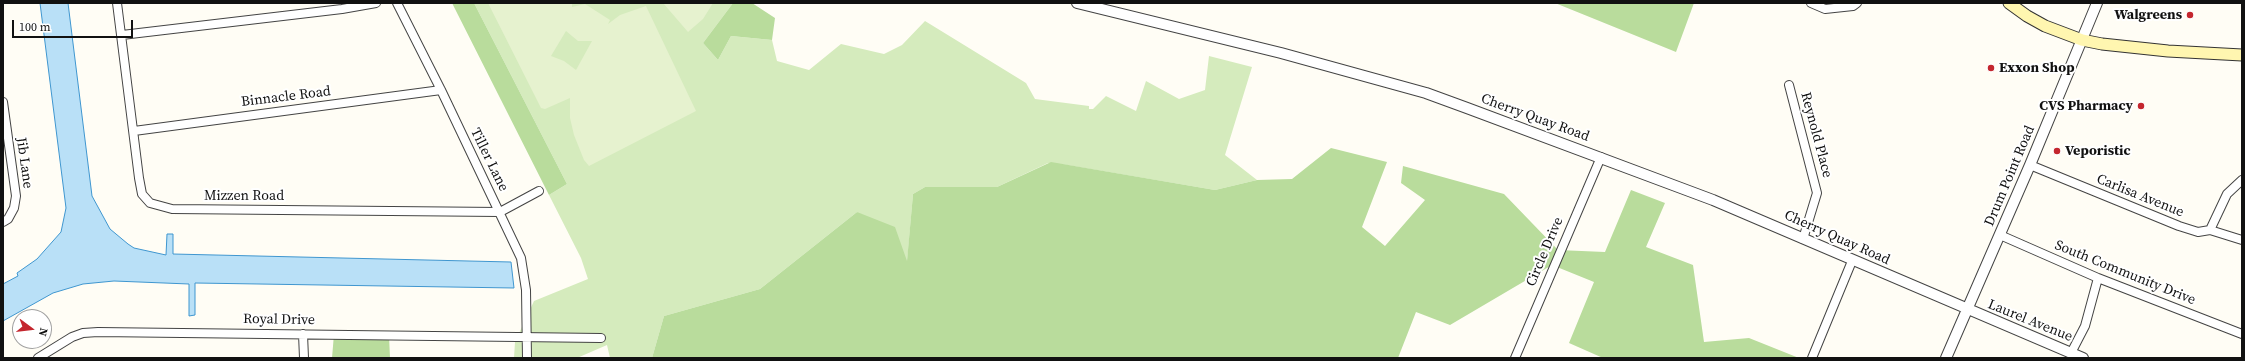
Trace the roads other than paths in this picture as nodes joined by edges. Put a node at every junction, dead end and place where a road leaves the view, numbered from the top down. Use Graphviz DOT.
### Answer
graph roads {
  1 [pos="117,3"];
  2 [pos="376,3"];
  3 [pos="397,3"];
  4 [pos="1076,3"];
  5 [pos="1811,3"];
  6 [pos="1857,3"];
  7 [pos="2009,3"];
  8 [pos="2097,3"];
  9 [pos="122,35"];
  10 [pos="2082,40"];
  11 [pos="2242,55"];
  12 [pos="1789,85"];
  13 [pos="441,90"];
  14 [pos="3,102"];
  15 [pos="134,131"];
  16 [pos="1601,157"];
  17 [pos="2030,165"];
  18 [pos="3,176"];
  19 [pos="13,176"];
  20 [pos="2242,180"];
  21 [pos="539,191"];
  22 [pos="500,212"];
  23 [pos="3,222"];
  24 [pos="2210,230"];
  25 [pos="2000,235"];
  26 [pos="1803,239"];
  27 [pos="2242,240"];
  28 [pos="1852,261"];
  29 [pos="2098,278"];
  30 [pos="1967,310"];
  31 [pos="303,334"];
  32 [pos="2242,334"];
  33 [pos="526,337"];
  34 [pos="601,338"];
  35 [pos="2072,353"];
  36 [pos="38,358"];
  37 [pos="304,358"];
  38 [pos="527,358"];
  39 [pos="1515,358"];
  40 [pos="1812,358"];
  41 [pos="1946,358"];
  42 [pos="2083,358"];
  1 -- 9 [label="street, Mizzen Road"];
  2 -- 9 [label="street"];
  3 -- 13 [label="street, Tiller Lane"];
  4 -- 16 [label="street, Cherry Quay Road"];
  5 -- 6 [label="street"];
  7 -- 10 [label="main road"];
  8 -- 10 [label="street, Drum Point Road"];
  9 -- 15 [label="street, Mizzen Road"];
  10 -- 11 [label="main road"];
  10 -- 17 [label="street, Drum Point Road"];
  12 -- 26 [label="street, Reynold Place"];
  13 -- 15 [label="street, Binnacle Road"];
  13 -- 22 [label="street, Tiller Lane"];
  14 -- 19 [label="street, Jib Lane"];
  15 -- 22 [label="street, Mizzen Road"];
  16 -- 26 [label="street, Cherry Quay Road"];
  16 -- 39 [label="street, Circle Drive"];
  17 -- 24 [label="street, Carlisa Avenue"];
  17 -- 25 [label="street, Drum Point Road"];
  18 -- 19 [label="street"];
  19 -- 23 [label="street, Jib Lane"];
  20 -- 24 [label="street"];
  21 -- 22 [label="street, Mizzen Road"];
  22 -- 33 [label="street, Tiller Lane"];
  24 -- 27 [label="street, Carlisa Avenue"];
  25 -- 29 [label="street, South Community Drive"];
  25 -- 30 [label="street, Drum Point Road"];
  26 -- 28 [label="street, Cherry Quay Road"];
  28 -- 30 [label="street, Cherry Quay Road"];
  28 -- 40 [label="street"];
  29 -- 32 [label="street, South Community Drive"];
  29 -- 35 [label="street"];
  30 -- 35 [label="street, Laurel Avenue"];
  30 -- 41 [label="street, Drum Point Road"];
  31 -- 33 [label="street, Royal Drive"];
  31 -- 36 [label="street, Royal Drive"];
  31 -- 37 [label="street"];
  33 -- 34 [label="street"];
  33 -- 38 [label="street, Tiller Lane"];
  35 -- 42 [label="street, Laurel Avenue"];
}
